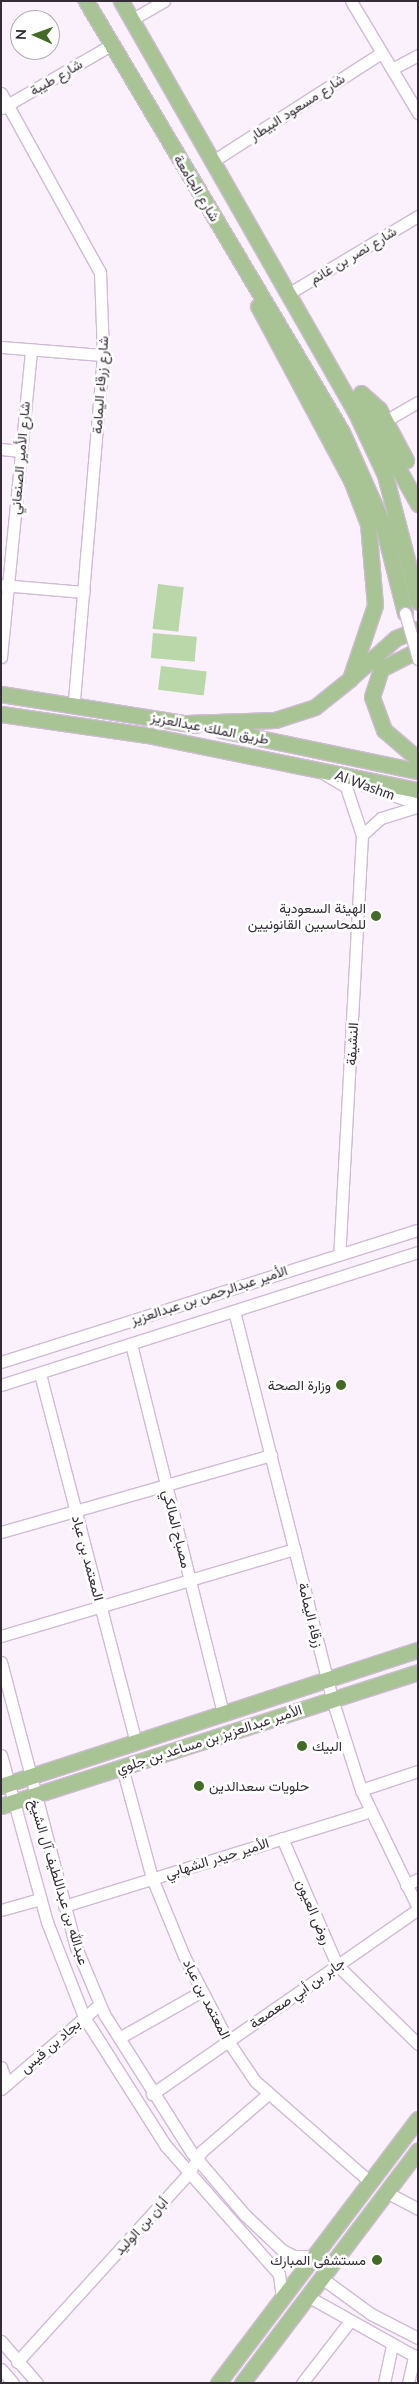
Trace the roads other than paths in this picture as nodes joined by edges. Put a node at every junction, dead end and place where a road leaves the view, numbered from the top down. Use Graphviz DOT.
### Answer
graph roads {
  1 [pos="86,1"];
  2 [pos="120,1"];
  3 [pos="164,1"];
  4 [pos="351,1"];
  5 [pos="131,20"];
  6 [pos="111,45"];
  7 [pos="381,53"];
  8 [pos="418,55"];
  9 [pos="392,69"];
  10 [pos="1,93"];
  11 [pos="5,106"];
  12 [pos="418,112"];
  13 [pos="213,161"];
  14 [pos="212,212"];
  15 [pos="418,216"];
  16 [pos="288,294"];
  17 [pos="1,347"];
  18 [pos="31,349"];
  19 [pos="319,349"];
  20 [pos="104,355"];
  21 [pos="350,383"];
  22 [pos="418,402"];
  23 [pos="385,420"];
  24 [pos="1,449"];
  25 [pos="19,451"];
  26 [pos="418,482"];
  27 [pos="418,504"];
  28 [pos="5,586"];
  29 [pos="84,592"];
  30 [pos="418,602"];
  31 [pos="404,613"];
  32 [pos="418,628"];
  33 [pos="418,650"];
  34 [pos="1,657"];
  35 [pos="418,659"];
  36 [pos="350,679"];
  37 [pos="1,694"];
  38 [pos="74,702"];
  39 [pos="1,714"];
  40 [pos="186,723"];
  41 [pos="418,759"];
  42 [pos="313,767"];
  43 [pos="418,771"];
  44 [pos="418,790"];
  45 [pos="418,806"];
  46 [pos="362,835"];
  47 [pos="418,1230"];
  48 [pos="418,1252"];
  49 [pos="338,1253"];
  50 [pos="234,1311"];
  51 [pos="131,1344"];
  52 [pos="1,1362"];
  53 [pos="40,1374"];
  54 [pos="1,1384"];
  55 [pos="270,1455"];
  56 [pos="166,1485"];
  57 [pos="76,1511"];
  58 [pos="1,1532"];
  59 [pos="294,1549"];
  60 [pos="190,1580"];
  61 [pos="101,1606"];
  62 [pos="1,1636"];
  63 [pos="418,1650"];
  64 [pos="1,1662"];
  65 [pos="418,1672"];
  66 [pos="327,1680"];
  67 [pos="332,1699"];
  68 [pos="223,1713"];
  69 [pos="136,1742"];
  70 [pos="1,1755"];
  71 [pos="122,1767"];
  72 [pos="418,1771"];
  73 [pos="29,1776"];
  74 [pos="5,1785"];
  75 [pos="361,1790"];
  76 [pos="33,1796"];
  77 [pos="8,1804"];
  78 [pos="370,1811"];
  79 [pos="282,1838"];
  80 [pos="152,1878"];
  81 [pos="418,1879"];
  82 [pos="406,1885"];
  83 [pos="40,1899"];
  84 [pos="64,1906"];
  85 [pos="418,1908"];
  86 [pos="1,1910"];
  87 [pos="337,1965"];
  88 [pos="202,1991"];
  89 [pos="100,2004"];
  90 [pos="84,2017"];
  91 [pos="119,2038"];
  92 [pos="228,2042"];
  93 [pos="418,2044"];
  94 [pos="1,2066"];
  95 [pos="4,2087"];
  96 [pos="152,2094"];
  97 [pos="268,2094"];
  98 [pos="418,2119"];
  99 [pos="418,2150"];
  100 [pos="198,2160"];
  101 [pos="188,2174"];
  102 [pos="370,2182"];
  103 [pos="388,2193"];
  104 [pos="418,2209"];
  105 [pos="272,2240"];
  106 [pos="261,2256"];
  107 [pos="312,2256"];
  108 [pos="323,2278"];
  109 [pos="309,2296"];
  110 [pos="282,2298"];
  111 [pos="353,2300"];
  112 [pos="347,2319"];
  113 [pos="418,2338"];
  114 [pos="1,2342"];
  115 [pos="392,2345"];
  116 [pos="416,2357"];
  117 [pos="17,2362"];
  118 [pos="1,2369"];
  119 [pos="13,2383"];
  120 [pos="37,2383"];
  121 [pos="218,2383"];
  122 [pos="242,2383"];
  123 [pos="302,2383"];
  124 [pos="384,2383"];
  125 [pos="408,2383"];
  1 -- 6 [label="main road, شارع الجامعة"];
  2 -- 5 [label="main road, شارع الجامعة"];
  3 -- 5 [label="street"];
  4 -- 7 [label="street"];
  5 -- 13 [label="main road, شارع الجامعة"];
  6 -- 11 [label="street, شارع طيبة"];
  6 -- 14 [label="main road, شارع الجامعة"];
  7 -- 9 [label="street"];
  7 -- 13 [label="street, شارع مسعود البيطار"];
  8 -- 9 [label="street"];
  9 -- 12 [label="street"];
  10 -- 11 [label="street, شارع زرقاء اليمامة"];
  11 -- 20 [label="street, شارع زرقاء اليمامة"];
  13 -- 16 [label="main road, شارع الجامعة"];
  14 -- 31 [label="main road, شارع الجامعة"];
  14 -- 36 [label="main road"];
  15 -- 16 [label="street, شارع نصر بن غانم"];
  16 -- 19 [label="main road, شارع الجامعة"];
  17 -- 18 [label="street"];
  18 -- 20 [label="street"];
  18 -- 25 [label="street, شارع الأمير الصنعاني"];
  19 -- 21 [label="main road"];
  19 -- 30 [label="main road"];
  20 -- 29 [label="street, شارع زرقاء اليمامة"];
  21 -- 23 [label="main road"];
  21 -- 27 [label="main road"];
  22 -- 23 [label="street"];
  23 -- 26 [label="main road"];
  24 -- 25 [label="street"];
  25 -- 28 [label="street, شارع الأمير الصنعاني"];
  28 -- 29 [label="street"];
  28 -- 34 [label="street, شارع الأمير الصنعاني"];
  29 -- 38 [label="street, شارع زرقاء اليمامة"];
  31 -- 35 [label="street, bridge"];
  32 -- 36 [label="main road"];
  33 -- 41 [label="main road"];
  36 -- 40 [label="main road"];
  37 -- 38 [label="main road, طريق الملك عبدالعزيز"];
  38 -- 40 [label="main road, طريق الملك عبدالعزيز"];
  39 -- 42 [label="main road, طريق الملك عبدالعزيز"];
  40 -- 43 [label="main road, طريق الملك عبدالعزيز"];
  42 -- 44 [label="main road, طريق الملك عبدالعزيز"];
  42 -- 45 [label="street, Al Washm"];
  42 -- 46 [label="street"];
  45 -- 46 [label="street"];
  46 -- 49 [label="street, النشيفة"];
  47 -- 49 [label="street, الأمير عبدالرحمن بن عبدالعزيز"];
  48 -- 50 [label="street, الأمير عبدالرحمن بن عبدالعزيز"];
  49 -- 52 [label="street, الأمير عبدالرحمن بن عبدالعزيز"];
  50 -- 51 [label="street, الأمير عبدالرحمن بن عبدالعزيز"];
  50 -- 55 [label="street, زرقاء اليمامة"];
  51 -- 53 [label="street, الأمير عبدالرحمن بن عبدالعزيز"];
  51 -- 56 [label="street, مصباح المالكي"];
  53 -- 54 [label="street, الأمير عبدالرحمن بن عبدالعزيز"];
  53 -- 57 [label="street, المعتمد بن عباد"];
  55 -- 56 [label="street"];
  55 -- 59 [label="street, زرقاء اليمامة"];
  56 -- 57 [label="street"];
  56 -- 60 [label="street, مصباح المالكي"];
  57 -- 58 [label="street"];
  57 -- 61 [label="street, المعتمد بن عباد"];
  59 -- 60 [label="street"];
  59 -- 66 [label="street, زرقاء اليمامة"];
  60 -- 61 [label="street"];
  60 -- 68 [label="street, مصباح المالكي"];
  61 -- 62 [label="street"];
  61 -- 69 [label="street, المعتمد بن عباد"];
  63 -- 66 [label="main road, الأمير عبدالعزيز بن مساعد بن جلوي"];
  64 -- 73 [label="street, عبدالله بن عبداللطيف آل الشيخ"];
  65 -- 67 [label="main road, الأمير عبدالعزيز بن مساعد بن جلوي"];
  66 -- 67 [label="street, زرقاء اليمامة"];
  66 -- 68 [label="main road, الأمير عبدالعزيز بن مساعد بن جلوي"];
  67 -- 71 [label="main road, الأمير عبدالعزيز بن مساعد بن جلوي"];
  67 -- 75 [label="street, زرقاء اليمامة"];
  68 -- 69 [label="main road, الأمير عبدالعزيز بن مساعد بن جلوي"];
  69 -- 73 [label="main road, الأمير عبدالعزيز بن مساعد بن جلوي"];
  70 -- 74 [label="street, عبدالله بن عبداللطيف آل الشيخ"];
  71 -- 76 [label="main road, الأمير عبدالعزيز بن مساعد بن جلوي"];
  71 -- 80 [label="street, المعتمد بن عباد"];
  72 -- 75 [label="street"];
  73 -- 74 [label="main road, الأمير عبدالعزيز بن مساعد بن جلوي"];
  73 -- 76 [label="street, عبدالله بن عبداللطيف آل الشيخ"];
  74 -- 77 [label="street, عبدالله بن عبداللطيف آل الشيخ"];
  75 -- 78 [label="street, زرقاء اليمامة"];
  76 -- 77 [label="main road, الأمير عبدالعزيز بن مساعد بن جلوي"];
  76 -- 84 [label="street, عبدالله بن عبداللطيف آل الشيخ"];
  77 -- 83 [label="street, عبدالله بن عبداللطيف آل الشيخ"];
  78 -- 79 [label="street, الأمير حيدر الشهابي"];
  78 -- 82 [label="street, زرقاء اليمامة"];
  79 -- 80 [label="street, الأمير حيدر الشهابي"];
  79 -- 87 [label="street, روض العيون"];
  80 -- 84 [label="street, الأمير حيدر الشهابي"];
  80 -- 88 [label="street, المعتمد بن عباد"];
  81 -- 82 [label="street"];
  82 -- 85 [label="street, زرقاء اليمامة"];
  83 -- 86 [label="street"];
  83 -- 90 [label="street, عبدالله بن عبداللطيف آل الشيخ"];
  84 -- 89 [label="street, عبدالله بن عبداللطيف آل الشيخ"];
  85 -- 87 [label="street, جابر بن أبي صعصعة"];
  87 -- 92 [label="street, جابر بن أبي صعصعة"];
  87 -- 93 [label="street, روض العيون"];
  88 -- 91 [label="street"];
  88 -- 92 [label="street, المعتمد بن عباد"];
  89 -- 90 [label="street, بجاد بن قيس"];
  89 -- 91 [label="street, عبدالله بن عبداللطيف آل الشيخ"];
  90 -- 95 [label="street, بجاد بن قيس"];
  90 -- 101 [label="street, عبدالله بن عبداللطيف آل الشيخ"];
  91 -- 96 [label="street, عبدالله بن عبداللطيف آل الشيخ"];
  92 -- 96 [label="street, جابر بن أبي صعصعة"];
  92 -- 97 [label="street, المعتمد بن عباد"];
  94 -- 95 [label="street"];
  96 -- 100 [label="street, عبدالله بن عبداللطيف آل الشيخ"];
  97 -- 100 [label="street, أبان بن الوليد"];
  97 -- 102 [label="street, المعتمد بن عباد"];
  98 -- 102 [label="main road"];
  99 -- 103 [label="main road"];
  100 -- 101 [label="street, أبان بن الوليد"];
  100 -- 105 [label="street, عبدالله بن عبداللطيف آل الشيخ"];
  101 -- 106 [label="street, عبدالله بن عبداللطيف آل الشيخ"];
  101 -- 117 [label="street, أبان بن الوليد"];
  102 -- 107 [label="main road"];
  103 -- 104 [label="street"];
  103 -- 108 [label="main road"];
  105 -- 106 [label="street"];
  105 -- 107 [label="street, عبدالله بن عبداللطيف آل الشيخ"];
  106 -- 110 [label="street, عبدالله بن عبداللطيف آل الشيخ"];
  107 -- 110 [label="main road"];
  108 -- 109 [label="main road"];
  108 -- 111 [label="street"];
  109 -- 112 [label="street"];
  109 -- 122 [label="main road"];
  110 -- 121 [label="main road"];
  111 -- 112 [label="street"];
  111 -- 113 [label="street"];
  112 -- 115 [label="street"];
  112 -- 123 [label="street"];
  114 -- 117 [label="street"];
  115 -- 116 [label="street"];
  115 -- 124 [label="street"];
  116 -- 125 [label="street"];
  117 -- 120 [label="street"];
  118 -- 119 [label="street"];
}
